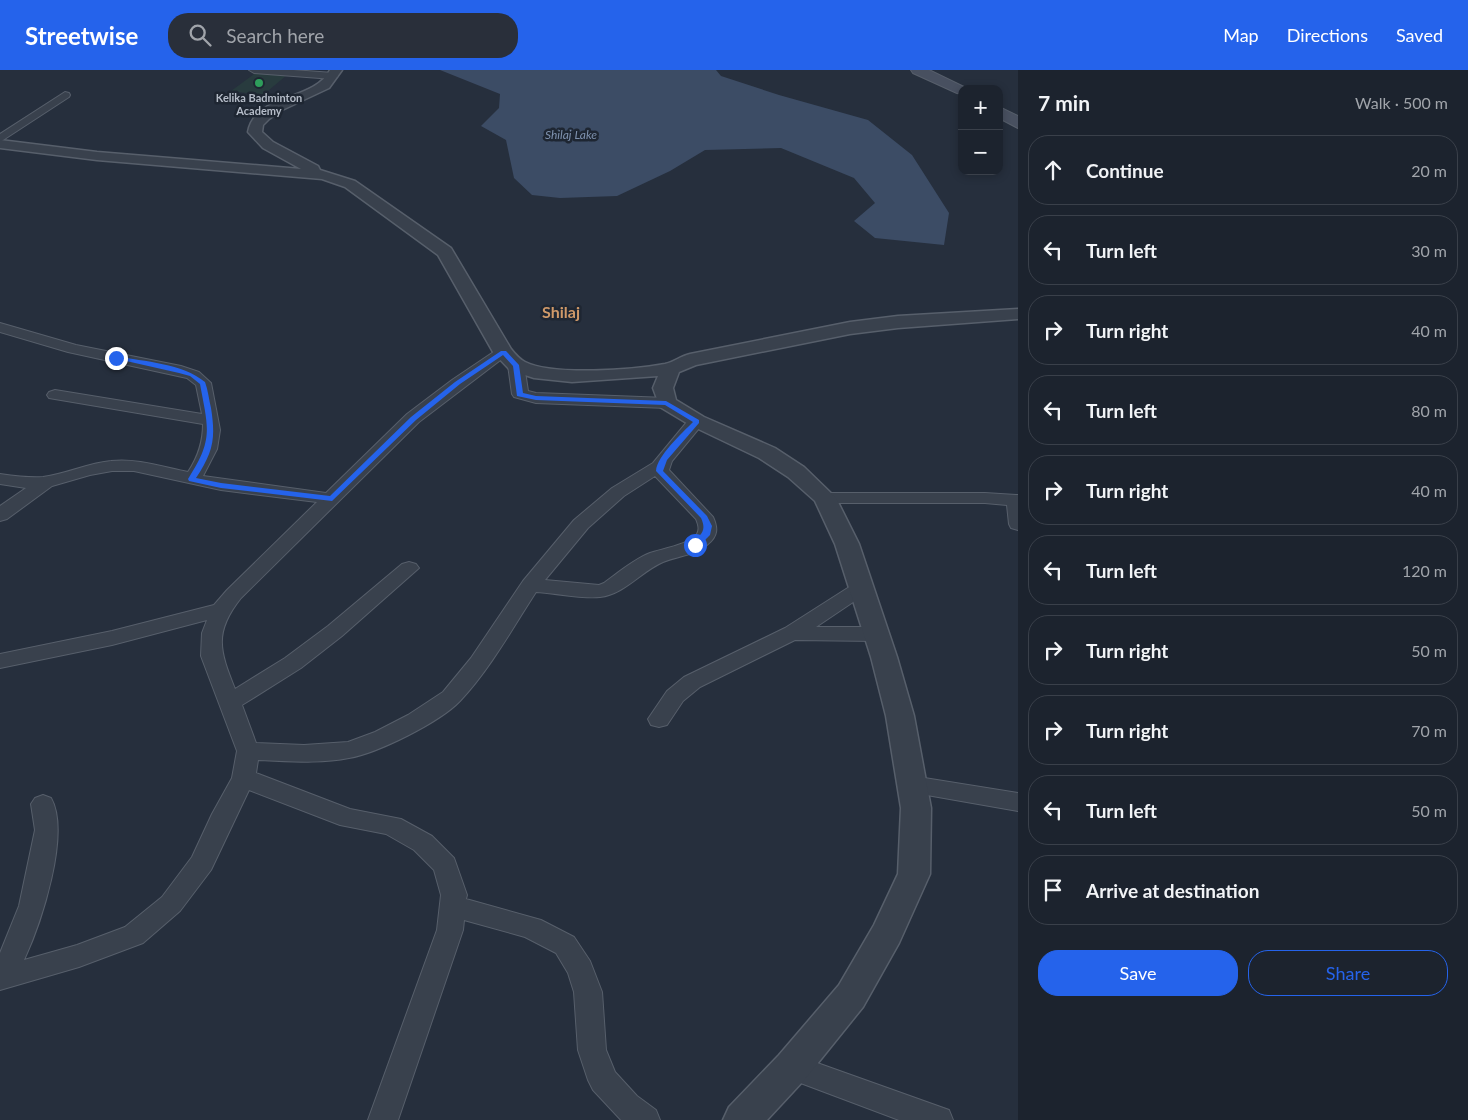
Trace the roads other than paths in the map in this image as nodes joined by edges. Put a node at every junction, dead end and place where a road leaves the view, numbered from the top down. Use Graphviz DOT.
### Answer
graph roads {
  1 [pos="254,70"];
  2 [pos="918,70"];
  3 [pos="933,70"];
  4 [pos="335,73"];
  5 [pos="966,85"];
  6 [pos="958,88"];
  7 [pos="64,94"];
  8 [pos="1003,104"];
  9 [pos="1018,113"];
  10 [pos="1003,114"];
  11 [pos="1018,123"];
  12 [pos="0,139"];
  13 [pos="0,144"];
  14 [pos="324,175"];
  15 [pos="1018,314"];
  16 [pos="0,327"];
  17 [pos="510,359"];
  18 [pos="670,369"];
  19 [pos="55,395"];
  20 [pos="666,403"];
  21 [pos="209,420"];
  22 [pos="697,421"];
  23 [pos="660,466"];
  24 [pos="0,479"];
  25 [pos="192,479"];
  26 [pos="46,482"];
  27 [pos="825,498"];
  28 [pos="332,499"];
  29 [pos="1017,500"];
  30 [pos="0,515"];
  31 [pos="1018,524"];
  32 [pos="409,568"];
  33 [pos="530,585"];
  34 [pos="861,588"];
  35 [pos="221,610"];
  36 [pos="792,633"];
  37 [pos="876,634"];
  38 [pos="0,660"];
  39 [pos="230,702"];
  40 [pos="659,719"];
  41 [pos="248,751"];
  42 [pos="244,778"];
  43 [pos="912,785"];
  44 [pos="1018,802"];
  45 [pos="43,804"];
  46 [pos="453,906"];
  47 [pos="1,978"];
  48 [pos="792,1067"];
  49 [pos="383,1120"];
  50 [pos="645,1120"];
  51 [pos="742,1120"];
  52 [pos="938,1120"];
  1 -- 4 [label="street"];
  2 -- 6 [label="main road"];
  3 -- 5 [label="main road"];
  4 -- 14 [label="street"];
  7 -- 12 [label="street"];
  8 -- 9 [label="main road"];
  10 -- 11 [label="main road"];
  13 -- 14 [label="street"];
  14 -- 17 [label="street"];
  15 -- 18 [label="street"];
  16 -- 21 [label="street"];
  17 -- 18 [label="street"];
  17 -- 20 [label="street"];
  17 -- 28 [label="street"];
  18 -- 20 [label="street"];
  19 -- 21 [label="street"];
  20 -- 22 [label="street"];
  21 -- 25 [label="street"];
  22 -- 23 [label="street"];
  22 -- 27 [label="street"];
  23 -- 33 [label="street"];
  23 -- 33 [label="street"];
  24 -- 26 [label="street"];
  25 -- 26 [label="street"];
  25 -- 28 [label="street"];
  26 -- 30 [label="street"];
  27 -- 29 [label="street"];
  27 -- 34 [label="street"];
  28 -- 35 [label="street"];
  29 -- 31 [label="street"];
  32 -- 39 [label="street"];
  33 -- 41 [label="street"];
  34 -- 36 [label="street"];
  34 -- 37 [label="street"];
  35 -- 38 [label="street"];
  35 -- 39 [label="street"];
  36 -- 37 [label="street"];
  36 -- 40 [label="street"];
  37 -- 43 [label="street"];
  39 -- 41 [label="street"];
  41 -- 42 [label="street"];
  42 -- 46 [label="street"];
  42 -- 47 [label="street"];
  43 -- 44 [label="street"];
  43 -- 48 [label="street"];
  45 -- 47 [label="street"];
  46 -- 49 [label="street"];
  46 -- 50 [label="street"];
  48 -- 51 [label="street"];
  48 -- 52 [label="street"];
}
